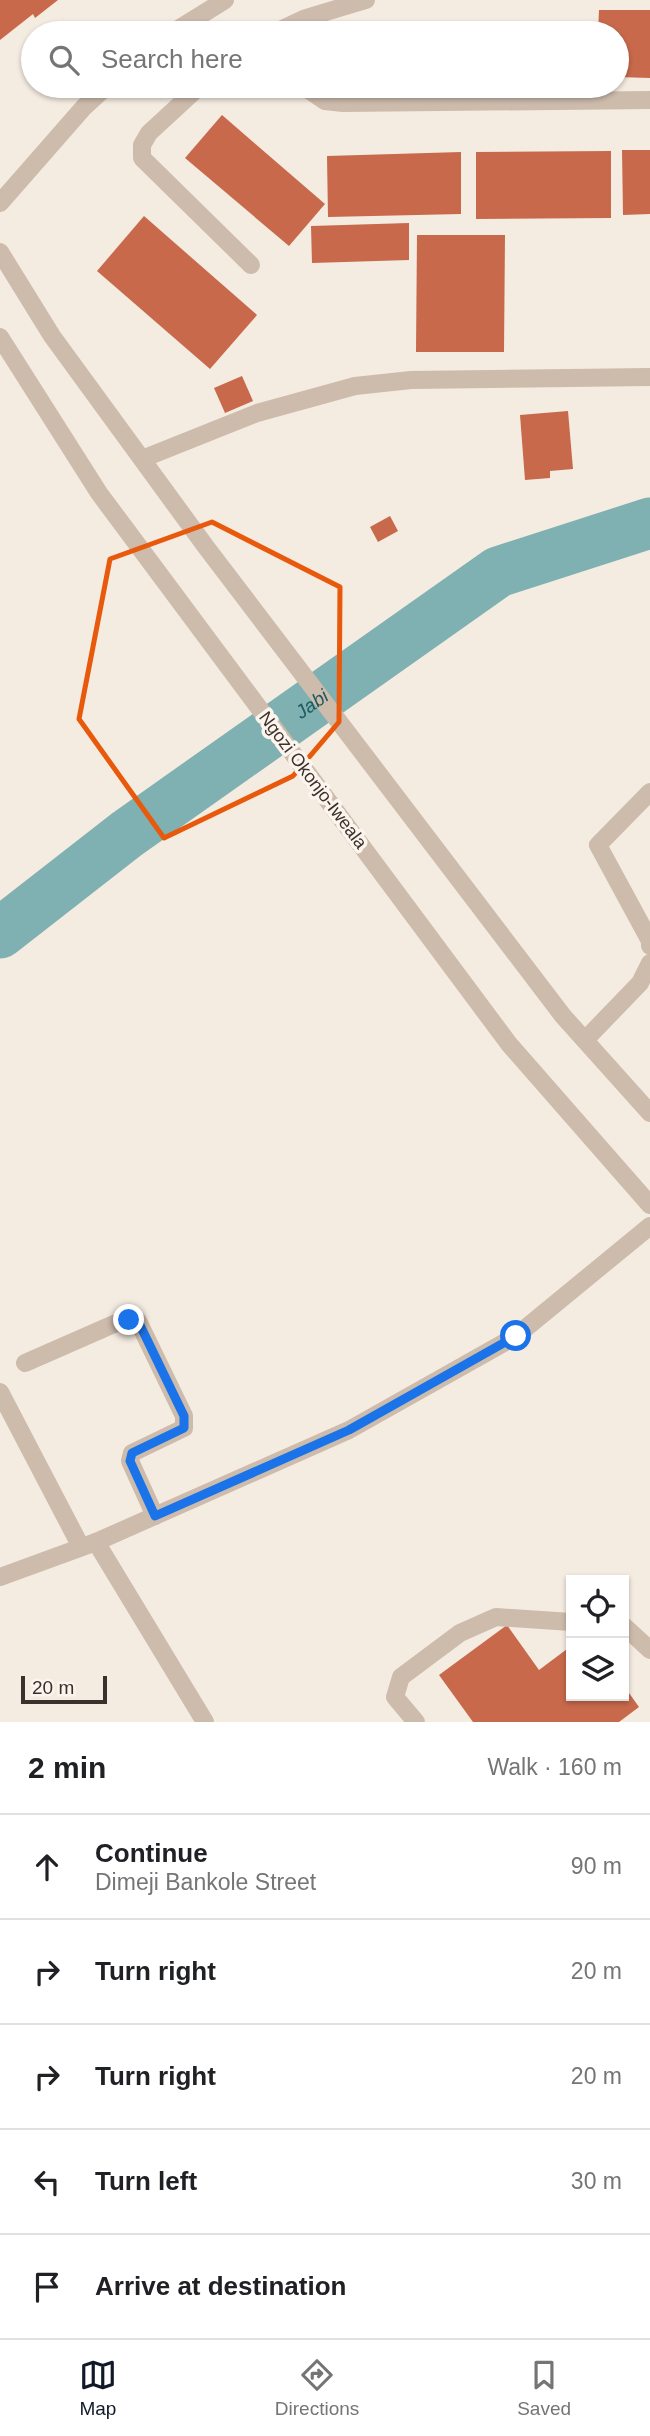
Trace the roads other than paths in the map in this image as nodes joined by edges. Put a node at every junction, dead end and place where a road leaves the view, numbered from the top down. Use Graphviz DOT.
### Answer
graph roads {
  1 [pos="225,0"];
  2 [pos="366,0"];
  3 [pos="191,21"];
  4 [pos="300,21"];
  5 [pos="94,98"];
  6 [pos="187,98"];
  7 [pos="321,98"];
  8 [pos="650,100"];
  9 [pos="0,203"];
  10 [pos="0,252"];
  11 [pos="251,265"];
  12 [pos="0,337"];
  13 [pos="650,377"];
  14 [pos="142,459"];
  15 [pos="650,792"];
  16 [pos="650,946"];
  17 [pos="650,963"];
  18 [pos="585,1040"];
  19 [pos="648,1108"];
  20 [pos="650,1205"];
  21 [pos="650,1226"];
  22 [pos="25,1363"];
  23 [pos="0,1392"];
  24 [pos="155,1516"];
  25 [pos="89,1544"];
  26 [pos="0,1577"];
  27 [pos="566,1622"];
  28 [pos="629,1631"];
  29 [pos="650,1650"];
  30 [pos="205,1722"];
  31 [pos="416,1722"];
  1 -- 3 [label="street"];
  2 -- 4 [label="street"];
  5 -- 9 [label="street"];
  6 -- 11 [label="street"];
  7 -- 8 [label="street"];
  10 -- 14 [label="street"];
  12 -- 20 [label="street, Ngozi Okonjo-Iweala"];
  13 -- 14 [label="street"];
  14 -- 18 [label="street"];
  15 -- 16 [label="street"];
  17 -- 18 [label="street"];
  18 -- 19 [label="street"];
  21 -- 24 [label="street"];
  22 -- 24 [label="street"];
  23 -- 25 [label="street"];
  24 -- 25 [label="street"];
  25 -- 26 [label="street"];
  25 -- 30 [label="street"];
  27 -- 31 [label="street"];
  28 -- 29 [label="street"];
}
